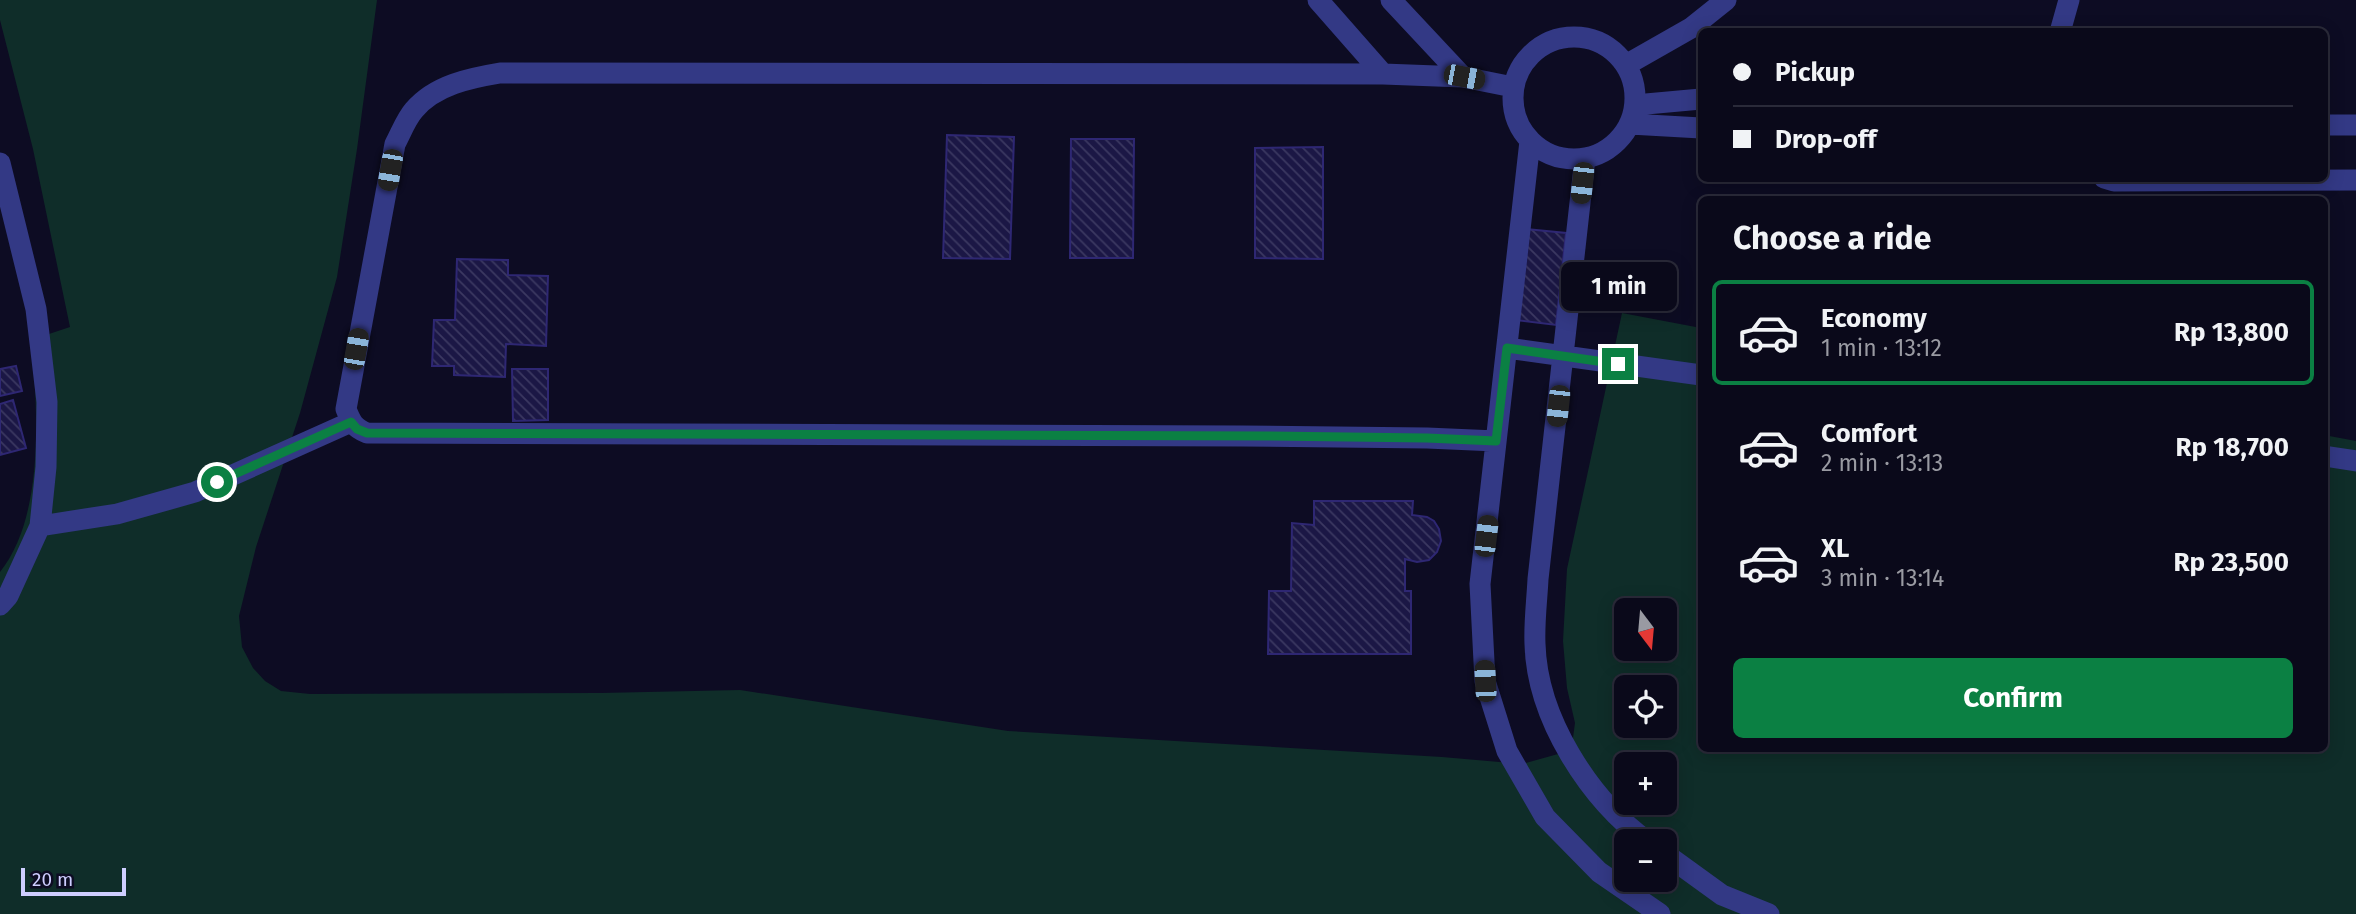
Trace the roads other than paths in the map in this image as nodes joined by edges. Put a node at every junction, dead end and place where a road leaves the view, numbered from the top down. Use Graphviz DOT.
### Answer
graph roads {
  1 [pos="1318,0"];
  2 [pos="1391,0"];
  3 [pos="1726,0"];
  4 [pos="2069,0"];
  5 [pos="2061,28"];
  6 [pos="1626,65"];
  7 [pos="1383,74"];
  8 [pos="1464,77"];
  9 [pos="1513,87"];
  10 [pos="1698,100"];
  11 [pos="1633,114"];
  12 [pos="2328,125"];
  13 [pos="2356,125"];
  14 [pos="1698,127"];
  15 [pos="1530,141"];
  16 [pos="1585,158"];
  17 [pos="0,163"];
  18 [pos="2328,180"];
  19 [pos="2356,180"];
  20 [pos="1507,348"];
  21 [pos="1563,356"];
  22 [pos="1698,374"];
  23 [pos="351,422"];
  24 [pos="1496,441"];
  25 [pos="2328,457"];
  26 [pos="2356,461"];
  27 [pos="40,526"];
  28 [pos="0,605"];
  29 [pos="1634,829"];
  30 [pos="1677,862"];
  31 [pos="1660,914"];
  32 [pos="1769,914"];
  1 -- 7 [label="street"];
  2 -- 8 [label="street"];
  3 -- 6 [label="street"];
  4 -- 5 [label="street"];
  6 -- 9 [label="street"];
  6 -- 11 [label="street"];
  7 -- 8 [label="street"];
  7 -- 23 [label="street"];
  8 -- 9 [label="street"];
  9 -- 15 [label="street"];
  10 -- 11 [label="street"];
  11 -- 14 [label="street"];
  11 -- 16 [label="street"];
  12 -- 13 [label="street"];
  15 -- 16 [label="street"];
  15 -- 20 [label="street"];
  16 -- 21 [label="street"];
  17 -- 27 [label="street"];
  18 -- 19 [label="street"];
  20 -- 21 [label="street"];
  20 -- 24 [label="street"];
  21 -- 22 [label="street"];
  21 -- 29 [label="street"];
  23 -- 24 [label="street"];
  23 -- 27 [label="street"];
  24 -- 31 [label="street"];
  25 -- 26 [label="street"];
  27 -- 28 [label="street"];
  30 -- 32 [label="street"];
}
